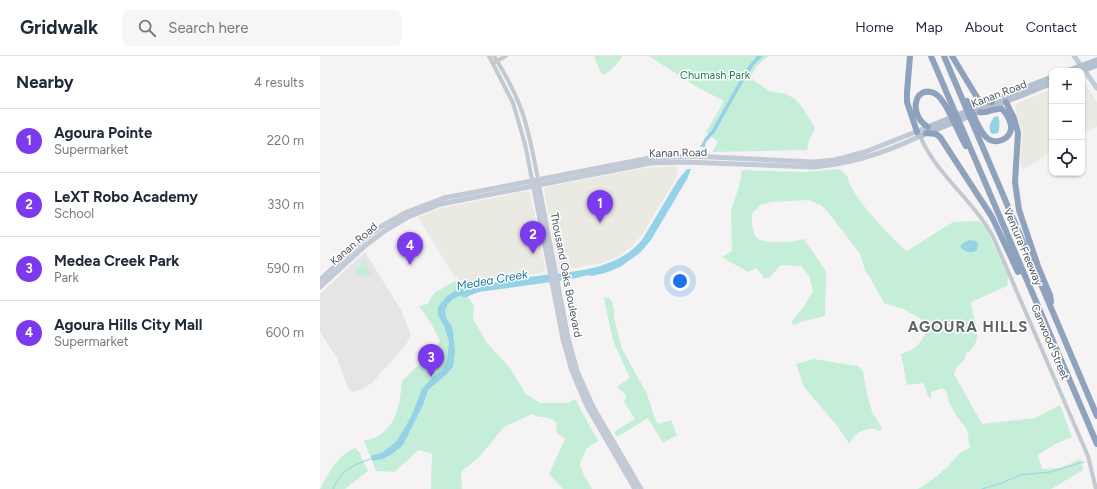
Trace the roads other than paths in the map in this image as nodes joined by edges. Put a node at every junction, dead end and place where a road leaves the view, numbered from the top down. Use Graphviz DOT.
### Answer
graph roads {
  1 [pos="489,56"];
  2 [pos="494,56"];
  3 [pos="506,56"];
  4 [pos="910,56"];
  5 [pos="931,56"];
  6 [pos="944,56"];
  7 [pos="947,56"];
  8 [pos="952,56"];
  9 [pos="1074,56"];
  10 [pos="1097,60"];
  11 [pos="495,62"];
  12 [pos="1097,66"];
  13 [pos="1082,68"];
  14 [pos="1085,68"];
  15 [pos="1085,69"];
  16 [pos="1085,72"];
  17 [pos="1049,78"];
  18 [pos="1049,84"];
  19 [pos="1097,88"];
  20 [pos="1005,99"];
  21 [pos="992,102"];
  22 [pos="977,111"];
  23 [pos="950,121"];
  24 [pos="928,127"];
  25 [pos="921,134"];
  26 [pos="974,156"];
  27 [pos="535,182"];
  28 [pos="320,280"];
  29 [pos="555,282"];
  30 [pos="320,287"];
  31 [pos="1036,305"];
  32 [pos="1053,314"];
  33 [pos="1097,416"];
  34 [pos="1097,444"];
  35 [pos="635,489"];
  36 [pos="641,489"];
  37 [pos="1096,489"];
  1 -- 11 [label="street, Thousand Oaks Boulevard"];
  2 -- 11 [label="street, Thousand Oaks Boulevard"];
  3 -- 11 [label="street"];
  4 -- 25 [label="highway"];
  5 -- 26 [label="highway, Ventura Freeway"];
  6 -- 32 [label="highway, Ventura Freeway"];
  7 -- 22 [label="highway"];
  8 -- 21 [label="highway"];
  9 -- 13 [label="main road"];
  10 -- 14 [label="main road"];
  11 -- 27 [label="street, Thousand Oaks Boulevard"];
  12 -- 15 [label="main road"];
  16 -- 19 [label="main road"];
  17 -- 20 [label="main road, Kanan Road"];
  18 -- 20 [label="main road, Kanan Road"];
  20 -- 21 [label="main road, Kanan Road"];
  20 -- 22 [label="main road, Kanan Road"];
  20 -- 32 [label="highway"];
  21 -- 22 [label="main road, Kanan Road"];
  22 -- 23 [label="main road, Kanan Road"];
  23 -- 24 [label="main road, Kanan Road"];
  23 -- 25 [label="main road, Kanan Road"];
  24 -- 25 [label="main road, Kanan Road"];
  24 -- 26 [label="highway"];
  25 -- 27 [label="main road, Kanan Road"];
  25 -- 31 [label="highway"];
  25 -- 37 [label="street, Canwood Street"];
  26 -- 31 [label="highway, Ventura Freeway"];
  27 -- 28 [label="main road, Kanan Road"];
  27 -- 29 [label="main road, Thousand Oaks Boulevard"];
  27 -- 30 [label="main road, Kanan Road"];
  29 -- 35 [label="main road, Thousand Oaks Boulevard"];
  29 -- 36 [label="main road, Thousand Oaks Boulevard"];
  31 -- 34 [label="highway, Ventura Freeway"];
  32 -- 33 [label="highway, Ventura Freeway"];
}
